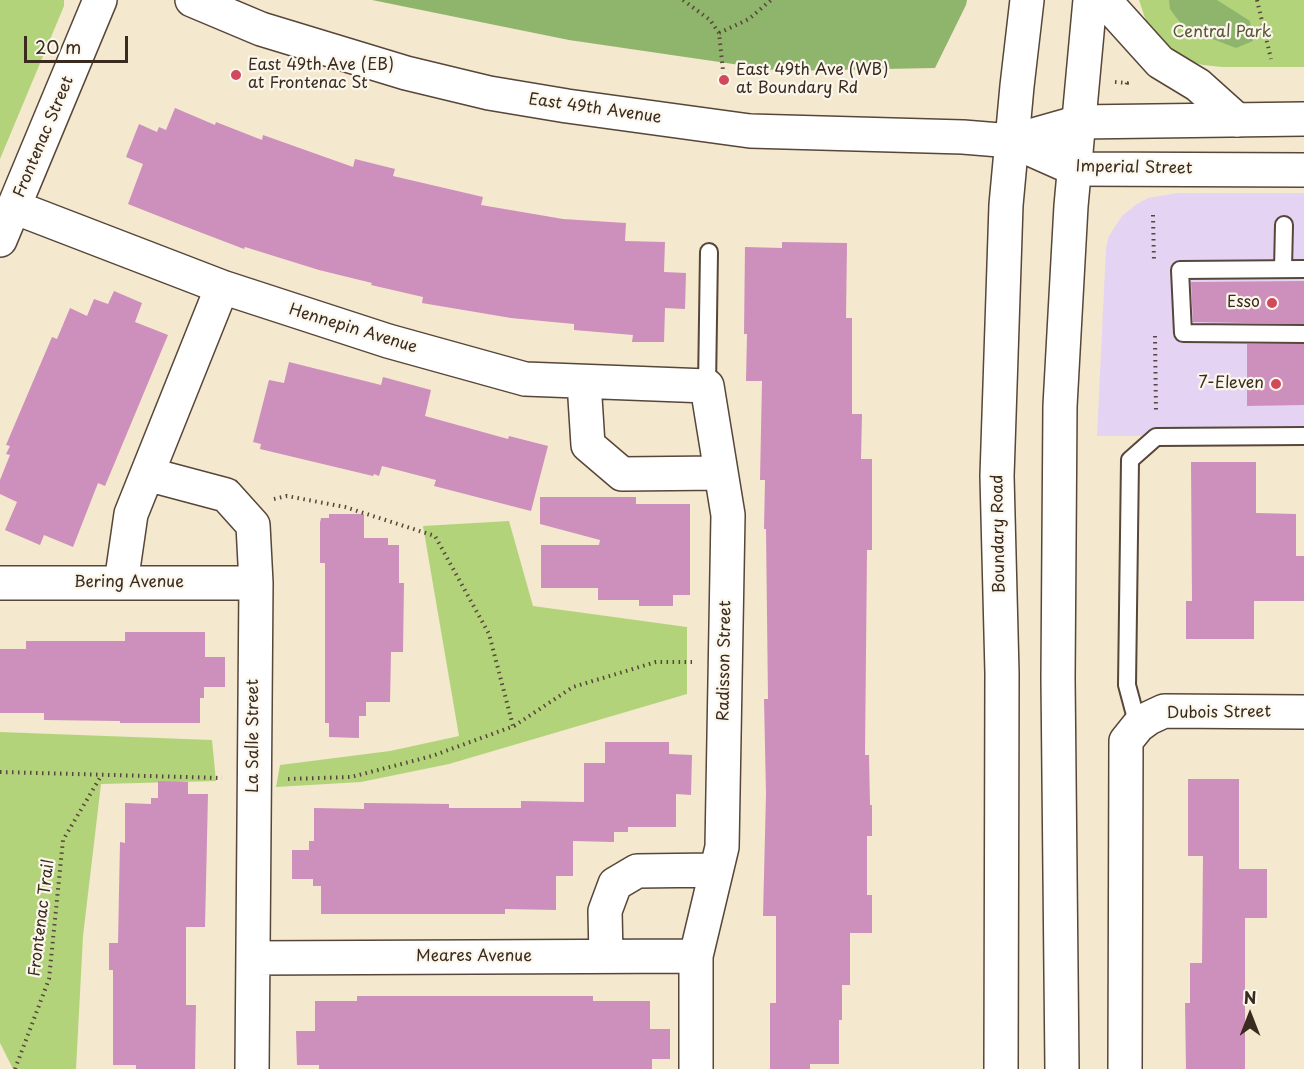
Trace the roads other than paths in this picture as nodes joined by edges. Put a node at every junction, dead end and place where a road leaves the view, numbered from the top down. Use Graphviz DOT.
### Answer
graph roads {
  1 [pos="100,0"];
  2 [pos="192,0"];
  3 [pos="1027,0"];
  4 [pos="1090,0"];
  5 [pos="1104,0"];
  6 [pos="1304,118"];
  7 [pos="1237,120"];
  8 [pos="1079,122"];
  9 [pos="1012,141"];
  10 [pos="1075,169"];
  11 [pos="1304,170"];
  12 [pos="14,207"];
  13 [pos="1284,225"];
  14 [pos="0,240"];
  15 [pos="709,252"];
  16 [pos="1304,269"];
  17 [pos="1276,273"];
  18 [pos="222,287"];
  19 [pos="1304,334"];
  20 [pos="584,382"];
  21 [pos="707,386"];
  22 [pos="1304,436"];
  23 [pos="721,473"];
  24 [pos="147,474"];
  25 [pos="3,583"];
  26 [pos="121,583"];
  27 [pos="256,583"];
  28 [pos="1304,712"];
  29 [pos="1138,726"];
  30 [pos="716,870"];
  31 [pos="606,956"];
  32 [pos="696,956"];
  33 [pos="253,958"];
  34 [pos="252,1069"];
  35 [pos="696,1069"];
  36 [pos="1001,1069"];
  37 [pos="1062,1069"];
  38 [pos="1125,1069"];
  1 -- 12 [label="street, Frontenac Street"];
  2 -- 9 [label="street, East 49th Avenue"];
  3 -- 9 [label="street, Boundary Road"];
  4 -- 8 [label="street"];
  5 -- 7 [label="street"];
  6 -- 7 [label="street"];
  7 -- 8 [label="street"];
  8 -- 9 [label="street"];
  8 -- 10 [label="street"];
  9 -- 10 [label="street, Imperial Street"];
  9 -- 36 [label="street, Boundary Road"];
  10 -- 11 [label="street, Imperial Street"];
  10 -- 37 [label="street"];
  12 -- 14 [label="street, Frontenac Street"];
  12 -- 18 [label="street, Hennepin Avenue"];
  13 -- 17 [label="lane"];
  15 -- 21 [label="lane, Radisson Street"];
  16 -- 17 [label="lane"];
  17 -- 19 [label="lane"];
  18 -- 20 [label="street, Hennepin Avenue"];
  18 -- 24 [label="street"];
  20 -- 21 [label="street, Hennepin Avenue"];
  20 -- 23 [label="street"];
  21 -- 23 [label="street, Radisson Street"];
  22 -- 29 [label="lane"];
  23 -- 30 [label="street, Radisson Street"];
  24 -- 26 [label="street"];
  24 -- 27 [label="street, La Salle Street"];
  25 -- 26 [label="street, Bering Avenue"];
  26 -- 27 [label="street, Bering Avenue"];
  27 -- 33 [label="street, La Salle Street"];
  28 -- 29 [label="street, Dubois Street"];
  29 -- 38 [label="street"];
  30 -- 31 [label="street"];
  30 -- 32 [label="street, Radisson Street"];
  31 -- 32 [label="street, Meares Avenue"];
  31 -- 33 [label="street, Meares Avenue"];
  32 -- 35 [label="street, Radisson Street"];
  33 -- 34 [label="street, La Salle Street"];
}
